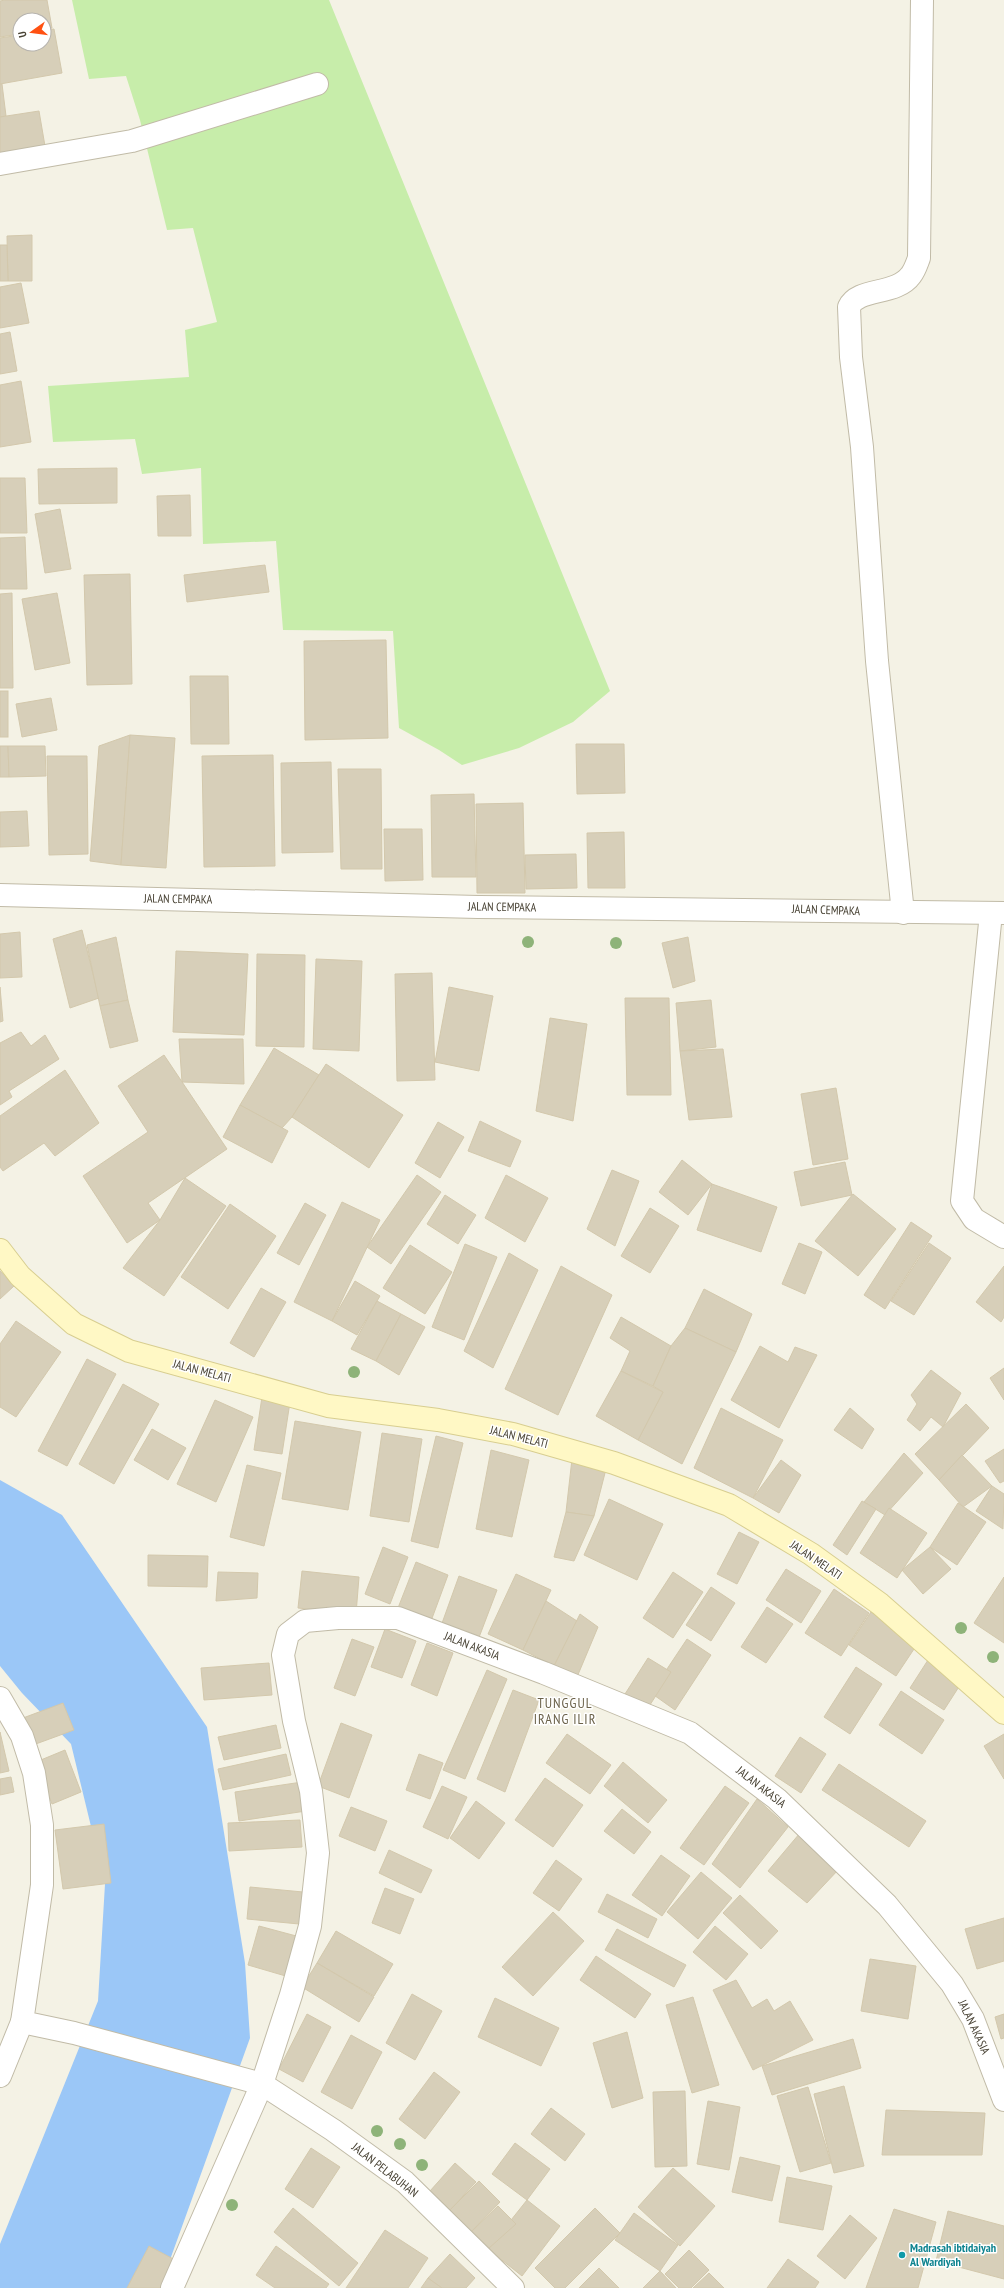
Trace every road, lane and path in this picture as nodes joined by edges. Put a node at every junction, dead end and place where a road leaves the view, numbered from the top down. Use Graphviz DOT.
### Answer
graph roads {
  1 [pos="922,0"];
  2 [pos="318,84"];
  3 [pos="0,164"];
  4 [pos="0,895"];
  5 [pos="902,913"];
  6 [pos="997,913"];
  7 [pos="1004,1237"];
  8 [pos="0,1250"];
  9 [pos="0,1698"];
  10 [pos="1004,1712"];
  11 [pos="22,2022"];
  12 [pos="2,2066"];
  13 [pos="262,2084"];
  14 [pos="1004,2100"];
  15 [pos="172,2288"];
  16 [pos="513,2288"];
  1 -- 5 [label="street"];
  2 -- 3 [label="street"];
  4 -- 5 [label="street, JALAN CEMPAKA"];
  5 -- 6 [label="street, JALAN CEMPAKA"];
  6 -- 7 [label="street"];
  8 -- 10 [label="main road, JALAN MELATI"];
  9 -- 11 [label="street"];
  11 -- 12 [label="street"];
  11 -- 13 [label="street, JALAN PELABUHAN"];
  13 -- 14 [label="street, JALAN AKASIA"];
  13 -- 15 [label="street"];
  13 -- 16 [label="street, JALAN PELABUHAN"];
}
